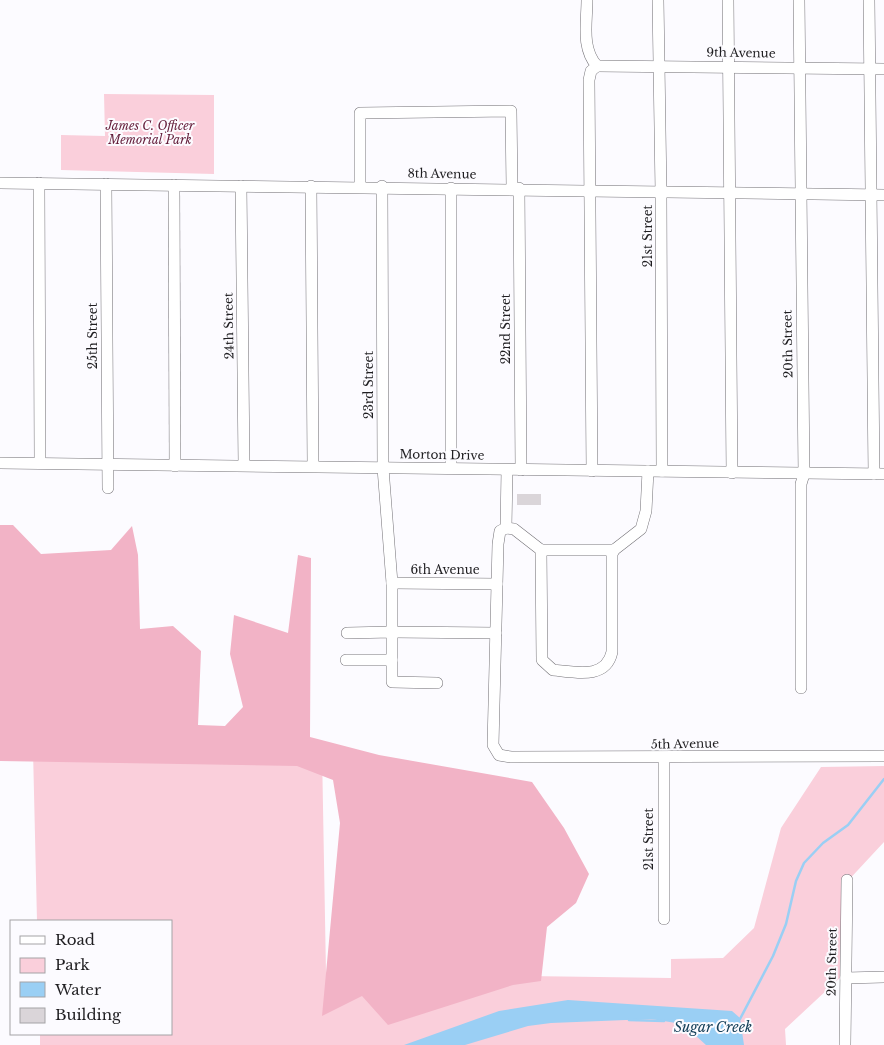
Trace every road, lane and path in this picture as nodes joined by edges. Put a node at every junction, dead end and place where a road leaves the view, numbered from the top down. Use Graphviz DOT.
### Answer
graph roads {
  1 [pos="587,0"];
  2 [pos="658,0"];
  3 [pos="728,0"];
  4 [pos="799,0"];
  5 [pos="869,0"];
  6 [pos="597,66"];
  7 [pos="658,66"];
  8 [pos="728,67"];
  9 [pos="800,68"];
  10 [pos="868,69"];
  11 [pos="884,69"];
  12 [pos="0,183"];
  13 [pos="39,183"];
  14 [pos="106,184"];
  15 [pos="174,185"];
  16 [pos="241,186"];
  17 [pos="311,186"];
  18 [pos="360,186"];
  19 [pos="382,186"];
  20 [pos="452,188"];
  21 [pos="516,188"];
  22 [pos="590,190"];
  23 [pos="661,192"];
  24 [pos="730,193"];
  25 [pos="801,193"];
  26 [pos="869,195"];
  27 [pos="884,195"];
  28 [pos="0,463"];
  29 [pos="40,463"];
  30 [pos="107,465"];
  31 [pos="244,465"];
  32 [pos="175,466"];
  33 [pos="313,466"];
  34 [pos="383,468"];
  35 [pos="451,468"];
  36 [pos="507,470"];
  37 [pos="521,470"];
  38 [pos="592,470"];
  39 [pos="648,471"];
  40 [pos="662,472"];
  41 [pos="732,473"];
  42 [pos="804,474"];
  43 [pos="879,474"];
  44 [pos="108,488"];
  45 [pos="506,528"];
  46 [pos="541,550"];
  47 [pos="614,550"];
  48 [pos="392,583"];
  49 [pos="497,584"];
  50 [pos="392,632"];
  51 [pos="347,633"];
  52 [pos="496,633"];
  53 [pos="346,660"];
  54 [pos="392,660"];
  55 [pos="437,683"];
  56 [pos="801,688"];
  57 [pos="884,756"];
  58 [pos="664,758"];
  59 [pos="847,880"];
  60 [pos="664,919"];
  61 [pos="884,977"];
  62 [pos="846,978"];
  63 [pos="845,1045"];
  1 -- 6 [label="street"];
  2 -- 7 [label="street, 21st Street"];
  3 -- 8 [label="street"];
  4 -- 9 [label="street, 20th Street"];
  5 -- 10 [label="street"];
  6 -- 7 [label="street, 9th Avenue"];
  6 -- 22 [label="street"];
  7 -- 8 [label="street, 9th Avenue"];
  7 -- 23 [label="street, 21st Street"];
  8 -- 9 [label="street, 9th Avenue"];
  8 -- 24 [label="street"];
  9 -- 10 [label="street, 9th Avenue"];
  9 -- 25 [label="street, 20th Street"];
  10 -- 11 [label="street, 9th Avenue"];
  10 -- 26 [label="street"];
  12 -- 13 [label="street, 8th Avenue"];
  13 -- 14 [label="street, 8th Avenue"];
  13 -- 29 [label="street"];
  14 -- 15 [label="street, 8th Avenue"];
  14 -- 30 [label="street, 25th Street"];
  15 -- 16 [label="street, 8th Avenue"];
  15 -- 32 [label="street"];
  16 -- 17 [label="street, 8th Avenue"];
  16 -- 31 [label="street, 24th Street"];
  17 -- 18 [label="street, 8th Avenue"];
  17 -- 33 [label="street"];
  18 -- 19 [label="street, 8th Avenue"];
  18 -- 21 [label="street, 22nd Street"];
  19 -- 20 [label="street, 8th Avenue"];
  19 -- 34 [label="street, 23rd Street"];
  20 -- 21 [label="street, 8th Avenue"];
  20 -- 35 [label="street"];
  21 -- 22 [label="street, 8th Avenue"];
  21 -- 37 [label="street, 22nd Street"];
  22 -- 23 [label="street, 8th Avenue"];
  22 -- 38 [label="street"];
  23 -- 24 [label="street, 8th Avenue"];
  23 -- 40 [label="street, 21st Street"];
  24 -- 25 [label="street, 8th Avenue"];
  24 -- 41 [label="street"];
  25 -- 26 [label="street, 8th Avenue"];
  25 -- 42 [label="street, 20th Street"];
  26 -- 27 [label="street, 8th Avenue"];
  26 -- 43 [label="street"];
  28 -- 29 [label="street, Morton Drive"];
  29 -- 30 [label="street, Morton Drive"];
  30 -- 32 [label="street, Morton Drive"];
  30 -- 44 [label="street, 25th Street"];
  31 -- 32 [label="street, Morton Drive"];
  31 -- 33 [label="street, Morton Drive"];
  33 -- 34 [label="street, Morton Drive"];
  34 -- 35 [label="street, Morton Drive"];
  34 -- 48 [label="street, 23rd Street"];
  35 -- 36 [label="street, Morton Drive"];
  36 -- 37 [label="street, Morton Drive"];
  36 -- 45 [label="street"];
  37 -- 38 [label="street, Morton Drive"];
  38 -- 39 [label="street, Morton Drive"];
  39 -- 40 [label="street, Morton Drive"];
  39 -- 47 [label="street"];
  40 -- 41 [label="street, Morton Drive"];
  41 -- 42 [label="street, Morton Drive"];
  42 -- 43 [label="street, Morton Drive"];
  42 -- 56 [label="street, 20th Street"];
  45 -- 46 [label="street"];
  45 -- 49 [label="street"];
  46 -- 47 [label="street"];
  46 -- 47 [label="street"];
  48 -- 49 [label="street, 6th Avenue"];
  48 -- 50 [label="street, 23rd Street"];
  49 -- 52 [label="street"];
  50 -- 51 [label="street"];
  50 -- 52 [label="street"];
  50 -- 54 [label="street, 23rd Street"];
  52 -- 58 [label="street, 5th Avenue"];
  53 -- 54 [label="street"];
  54 -- 55 [label="street, 23rd Street"];
  57 -- 58 [label="street, 5th Avenue"];
  58 -- 60 [label="street, 21st Street"];
  59 -- 62 [label="street, 20th Street"];
  61 -- 62 [label="street"];
  62 -- 63 [label="street, 20th Street"];
}
